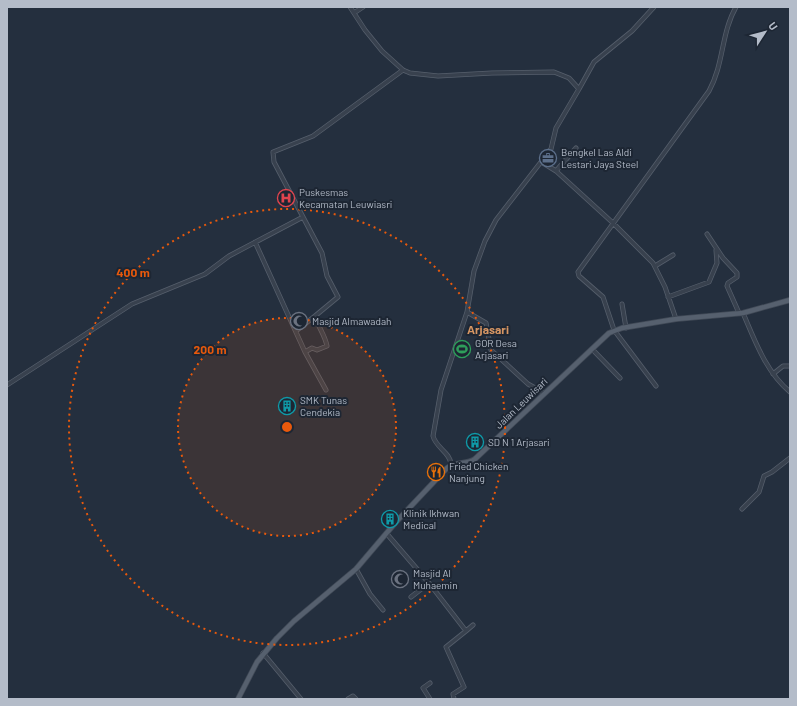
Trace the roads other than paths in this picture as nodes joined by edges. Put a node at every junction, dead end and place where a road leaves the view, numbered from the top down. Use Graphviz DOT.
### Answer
graph roads {
  1 [pos="350,7"];
  2 [pos="363,7"];
  3 [pos="654,7"];
  4 [pos="736,7"];
  5 [pos="354,14"];
  6 [pos="403,70"];
  7 [pos="579,89"];
  8 [pos="576,148"];
  9 [pos="543,162"];
  10 [pos="556,172"];
  11 [pos="302,217"];
  12 [pos="613,223"];
  13 [pos="707,234"];
  14 [pos="255,242"];
  15 [pos="716,249"];
  16 [pos="673,255"];
  17 [pos="655,266"];
  18 [pos="668,297"];
  19 [pos="790,300"];
  20 [pos="622,304"];
  21 [pos="467,312"];
  22 [pos="741,313"];
  23 [pos="315,316"];
  24 [pos="676,319"];
  25 [pos="626,328"];
  26 [pos="614,330"];
  27 [pos="296,332"];
  28 [pos="592,348"];
  29 [pos="305,352"];
  30 [pos="790,366"];
  31 [pos="773,374"];
  32 [pos="620,378"];
  33 [pos="7,385"];
  34 [pos="656,386"];
  35 [pos="326,390"];
  36 [pos="790,392"];
  37 [pos="544,393"];
  38 [pos="790,458"];
  39 [pos="451,464"];
  40 [pos="742,509"];
  41 [pos="387,534"];
  42 [pos="356,569"];
  43 [pos="429,583"];
  44 [pos="411,597"];
  45 [pos="383,610"];
  46 [pos="473,625"];
  47 [pos="466,631"];
  48 [pos="263,654"];
  49 [pos="430,683"];
  50 [pos="238,699"];
  51 [pos="301,699"];
  52 [pos="348,699"];
  53 [pos="356,699"];
  54 [pos="430,699"];
  55 [pos="454,699"];
  1 -- 5 [label="street"];
  2 -- 5 [label="street"];
  3 -- 7 [label="street"];
  4 -- 12 [label="street"];
  5 -- 6 [label="street"];
  6 -- 7 [label="street"];
  6 -- 11 [label="street"];
  7 -- 9 [label="street"];
  8 -- 10 [label="street"];
  9 -- 10 [label="street"];
  9 -- 21 [label="street"];
  10 -- 12 [label="street"];
  11 -- 14 [label="street"];
  11 -- 23 [label="street"];
  12 -- 17 [label="street"];
  12 -- 26 [label="street"];
  13 -- 15 [label="street"];
  14 -- 27 [label="street"];
  14 -- 33 [label="street"];
  15 -- 18 [label="street"];
  15 -- 22 [label="street"];
  16 -- 17 [label="street"];
  17 -- 18 [label="street"];
  18 -- 24 [label="street"];
  19 -- 22 [label="main road, Jalan Leuwisari"];
  20 -- 25 [label="street"];
  21 -- 37 [label="street"];
  21 -- 39 [label="street"];
  22 -- 24 [label="main road, Jalan Leuwisari"];
  22 -- 31 [label="street"];
  23 -- 27 [label="street"];
  23 -- 29 [label="street"];
  24 -- 25 [label="main road, Jalan Leuwisari"];
  25 -- 26 [label="main road, Jalan Leuwisari"];
  26 -- 28 [label="main road, Jalan Leuwisari"];
  26 -- 34 [label="street"];
  27 -- 29 [label="street"];
  28 -- 32 [label="street"];
  28 -- 37 [label="main road, Jalan Leuwisari"];
  29 -- 35 [label="street"];
  30 -- 31 [label="street"];
  31 -- 36 [label="street"];
  37 -- 39 [label="main road, Jalan Leuwisari"];
  38 -- 40 [label="street"];
  39 -- 41 [label="main road"];
  41 -- 42 [label="main road"];
  41 -- 43 [label="street"];
  42 -- 45 [label="street"];
  42 -- 48 [label="main road"];
  43 -- 44 [label="street"];
  43 -- 47 [label="street"];
  46 -- 47 [label="street"];
  47 -- 55 [label="street"];
  48 -- 50 [label="main road"];
  48 -- 51 [label="street"];
  49 -- 54 [label="street"];
  52 -- 53 [label="street"];
}
